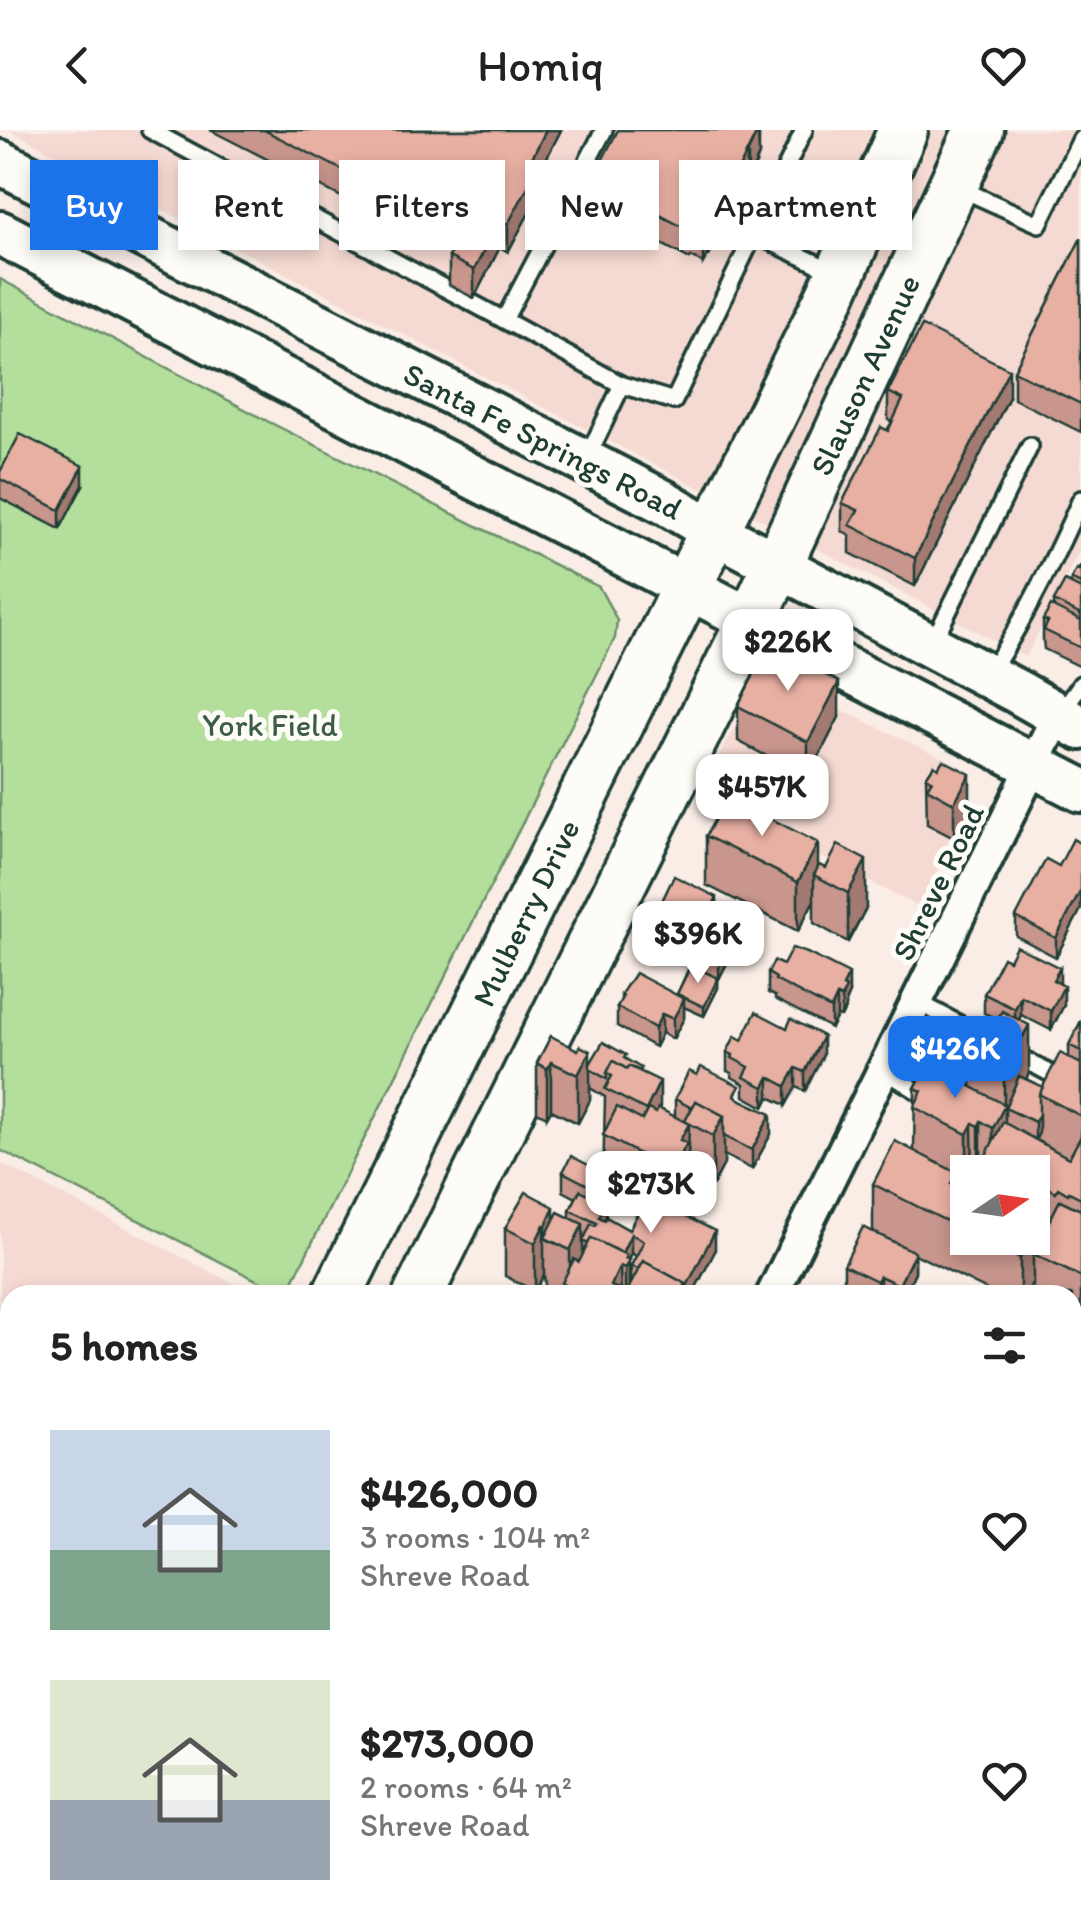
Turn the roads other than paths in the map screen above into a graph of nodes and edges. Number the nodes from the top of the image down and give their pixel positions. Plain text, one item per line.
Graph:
1 (150, 130) edge
2 (604, 130) edge
3 (804, 130) edge
4 (903, 130) edge
5 (979, 130) edge
6 (1081, 140) edge
7 (790, 160) edge
8 (0, 162) edge
9 (953, 186) junction
10 (0, 233) edge
11 (746, 250) edge
12 (788, 250) edge
13 (840, 274) junction
14 (504, 320) junction
15 (622, 385) junction
16 (1030, 446) dead end
17 (585, 462) junction
18 (1081, 500) edge
19 (715, 532) junction
20 (778, 565) junction
21 (687, 587) junction
22 (752, 620) junction
23 (932, 646) junction
24 (988, 676) junction
25 (1073, 709) edge
26 (1034, 766) junction
27 (1081, 790) edge
28 (918, 1002) junction
29 (884, 1070) junction
30 (1081, 1090) edge
31 (951, 1111) edge
32 (341, 1285) edge
33 (423, 1285) edge
34 (783, 1285) edge

1 - 14 lane
2 - 14 lane
3 - 7 lane
4 - 13 main road, Slauson Avenue
5 - 9 main road, Slauson Avenue
6 - 9 lane
8 - 17 main road, Santa Fe Springs Road
9 - 20 main road, Slauson Avenue
10 - 21 main road, Santa Fe Springs Road
11 - 15 lane
12 - 13 lane
13 - 19 main road, Slauson Avenue
14 - 15 lane
15 - 17 lane
16 - 23 lane
17 - 19 main road, Santa Fe Springs Road
18 - 24 lane
19 - 20 main road, Santa Fe Springs Road
19 - 21 main road, Mulberry Drive
20 - 22 main road, Slauson Avenue
20 - 23 main road, Santa Fe Springs Road
21 - 22 main road, Santa Fe Springs Road
21 - 32 main road, Mulberry Drive
22 - 26 main road, Santa Fe Springs Road
22 - 33 main road
23 - 24 main road, Santa Fe Springs Road
24 - 25 main road, Santa Fe Springs Road
25 - 26 street, Shreve Road
26 - 27 main road, Santa Fe Springs Road
26 - 28 street, Shreve Road
28 - 29 street, Shreve Road
28 - 30 lane
29 - 31 lane
29 - 34 street, Shreve Road

